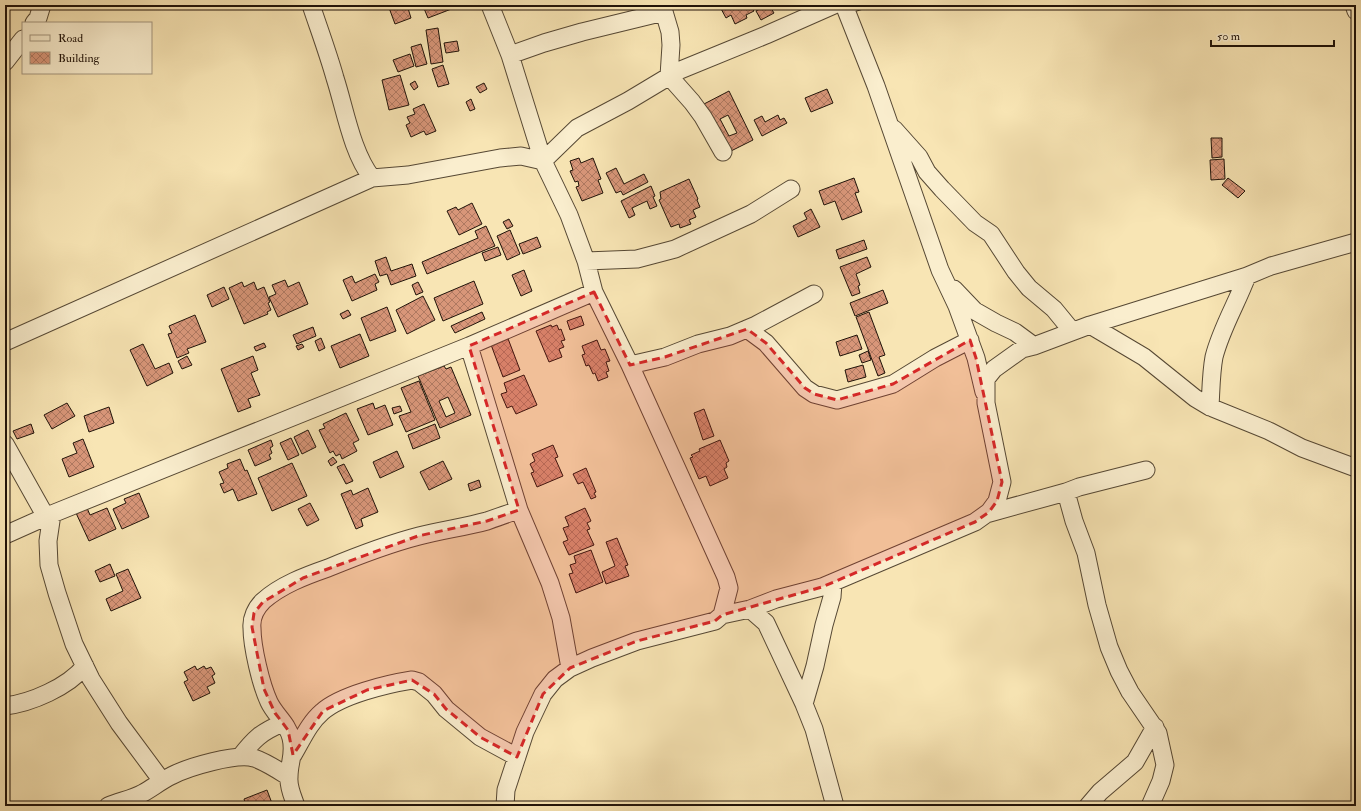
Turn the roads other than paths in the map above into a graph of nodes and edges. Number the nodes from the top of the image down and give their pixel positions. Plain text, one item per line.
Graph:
1 (42, 5) edge
2 (311, 5) edge
3 (490, 5) edge
4 (1354, 5) edge
5 (846, 6) edge
6 (663, 8) edge
7 (1356, 11) edge
8 (35, 22) edge
9 (22, 40) edge
10 (510, 55) junction
11 (5, 62) edge
12 (669, 76) junction
13 (888, 122) junction
14 (723, 152) dead end
15 (543, 160) junction
16 (372, 178) junction
17 (792, 189) dead end
18 (1356, 242) edge
19 (586, 261) junction
20 (942, 274) junction
21 (1247, 276) junction
22 (594, 292) junction
23 (814, 294) dead end
24 (1090, 325) junction
25 (747, 329) junction
26 (1072, 332) junction
27 (970, 340) junction
28 (5, 342) edge
29 (469, 346) junction
30 (1034, 346) junction
31 (630, 364) junction
32 (986, 403) junction
33 (1210, 407) junction
34 (5, 444) edge
35 (1356, 468) edge
36 (1146, 470) dead end
37 (1066, 492) junction
38 (519, 510) junction
39 (985, 514) junction
40 (49, 515) junction
41 (5, 535) edge
42 (833, 583) junction
43 (750, 609) junction
44 (722, 615) junction
45 (85, 666) junction
46 (570, 668) junction
47 (804, 704) junction
48 (5, 706) edge
49 (283, 723) junction
50 (1155, 728) junction
51 (293, 755) junction
52 (240, 757) junction
53 (517, 757) junction
54 (289, 777) junction
55 (162, 781) junction
56 (108, 806) edge
57 (296, 806) edge
58 (505, 806) edge
59 (835, 806) edge
60 (1088, 806) edge
61 (1150, 806) edge

1 - 8 street
2 - 16 street
3 - 10 street
4 - 7 street
5 - 12 street
5 - 13 street
6 - 10 street
6 - 12 street
9 - 11 street
10 - 15 street
12 - 14 street
12 - 15 street
13 - 20 street
13 - 26 street
15 - 16 street
15 - 19 street
16 - 28 street
17 - 19 street
18 - 21 street
19 - 22 street
20 - 27 street
20 - 30 street
21 - 24 street
21 - 33 street
22 - 29 street
22 - 31 street
23 - 25 street
24 - 26 street
24 - 33 street
25 - 27 street
25 - 31 street
26 - 30 street
27 - 32 street
29 - 38 street
29 - 40 street
30 - 32 street
31 - 44 street
32 - 39 street
33 - 35 street
34 - 40 street
36 - 37 street
37 - 39 street
37 - 50 street
38 - 46 street
38 - 49 street
39 - 42 street
40 - 41 street
40 - 45 street
42 - 43 street
42 - 47 street
43 - 44 street
43 - 47 street
44 - 46 street
45 - 48 street
45 - 55 street
46 - 53 street
47 - 59 street
49 - 51 street
49 - 52 street
50 - 60 street
50 - 61 street
51 - 53 street
51 - 54 street
52 - 54 street
52 - 55 street
53 - 58 street
54 - 57 street
55 - 56 street

